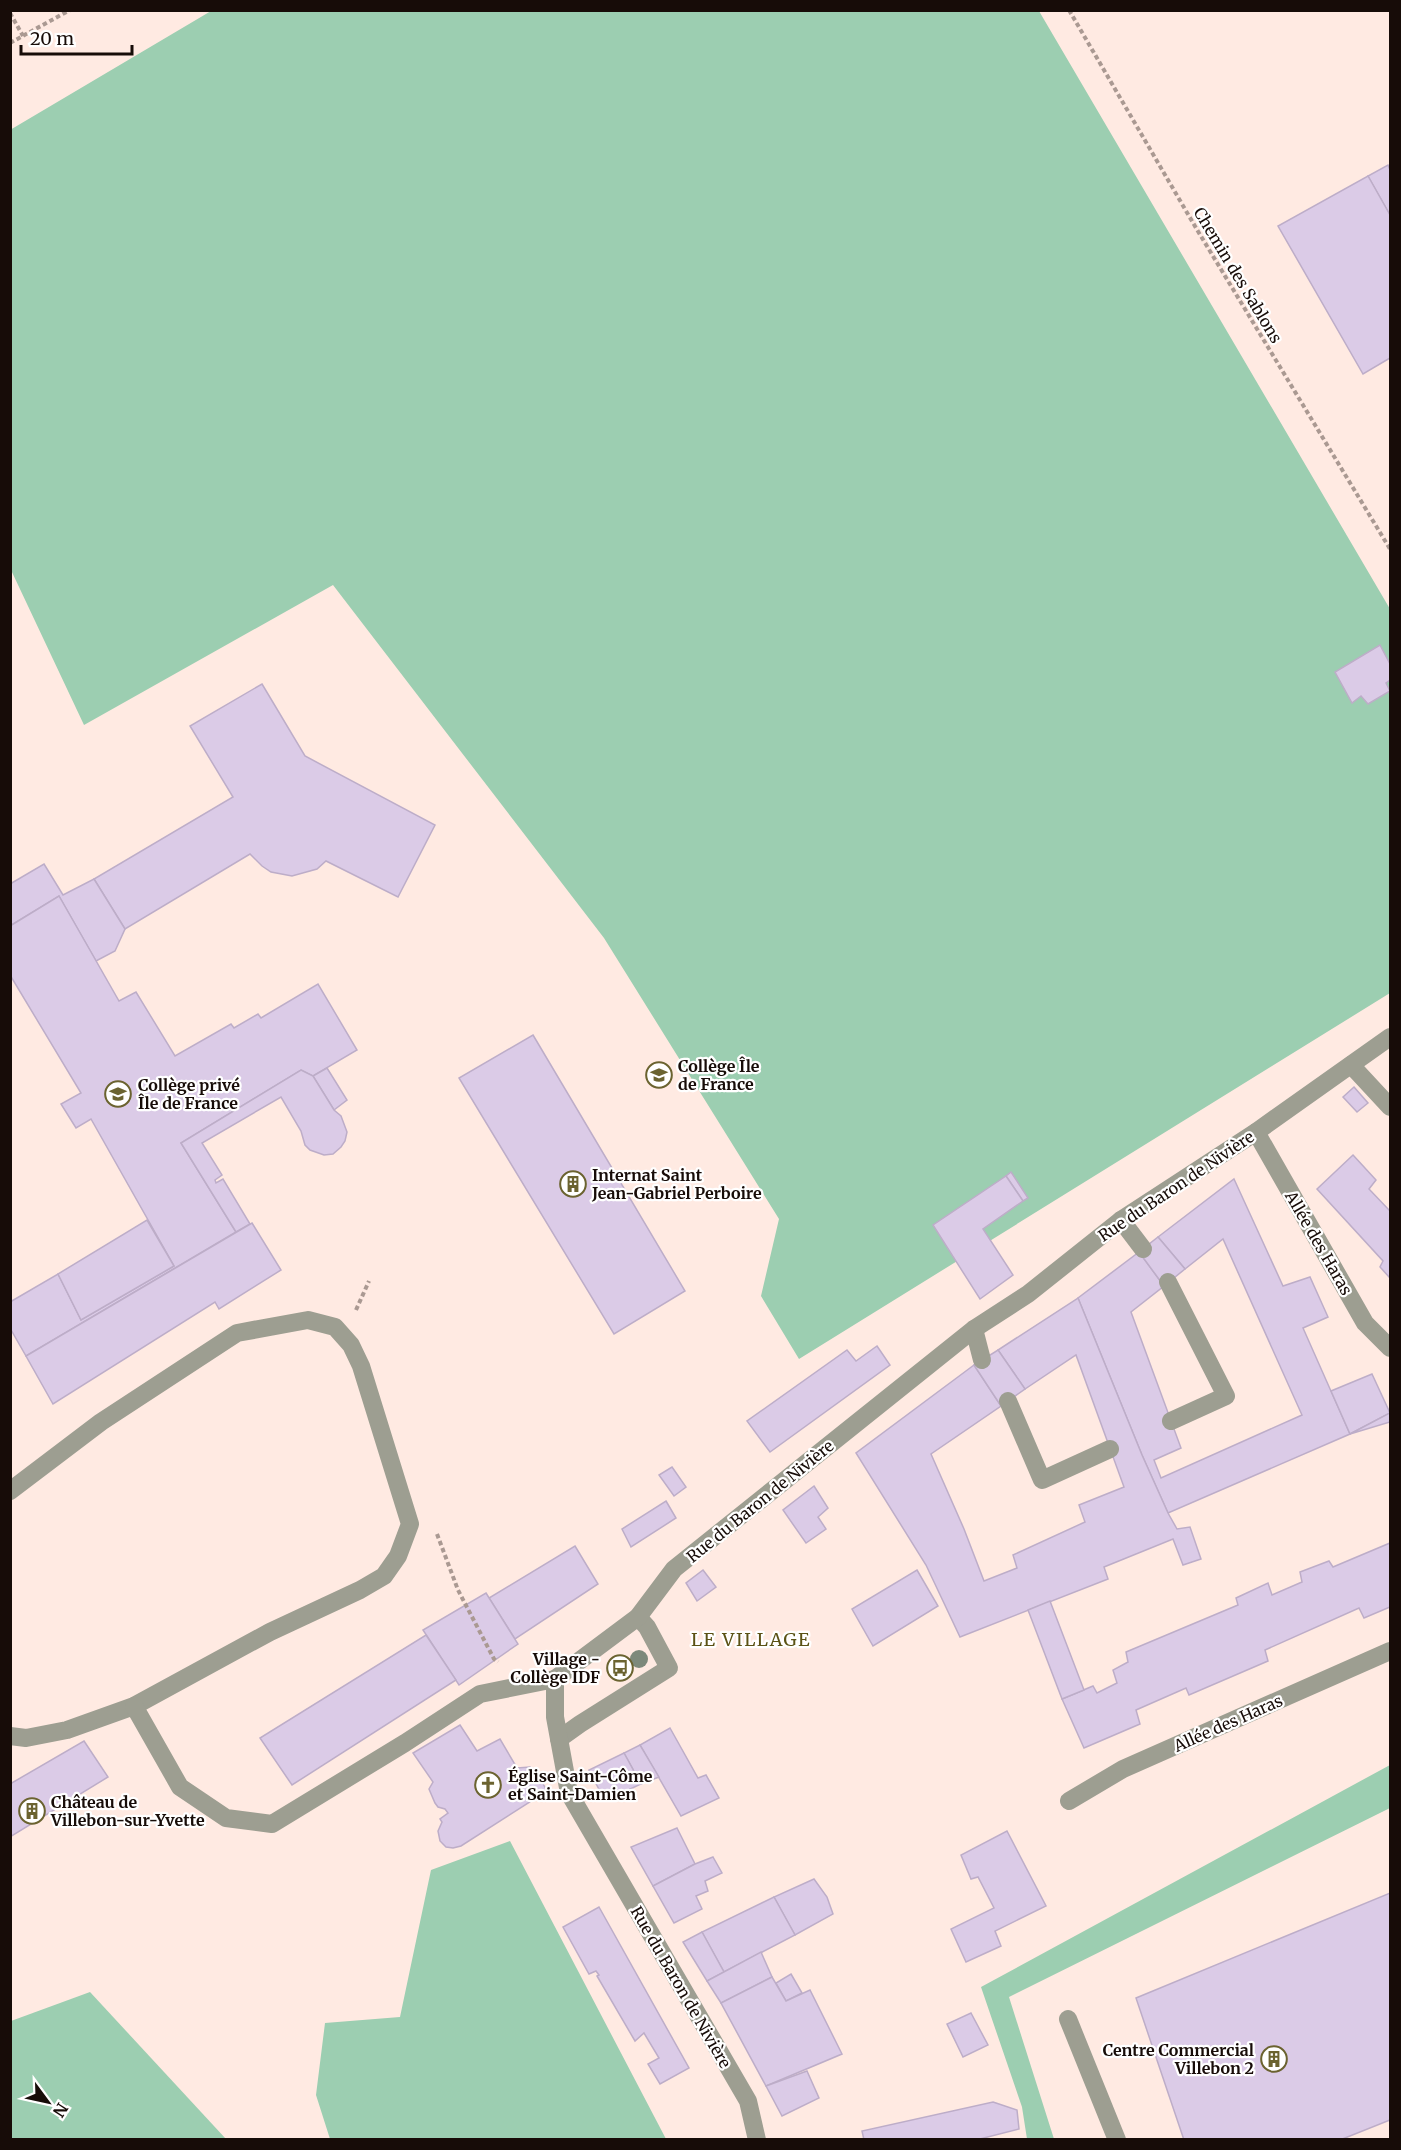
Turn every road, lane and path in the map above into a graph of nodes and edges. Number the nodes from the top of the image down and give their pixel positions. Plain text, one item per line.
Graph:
1 (70, 10) edge
2 (1069, 10) edge
3 (10, 13) edge
4 (22, 36) junction
5 (10, 44) edge
6 (1390, 549) edge
7 (1390, 1037) edge
8 (1351, 1065) junction
9 (1390, 1107) edge
10 (1256, 1132) junction
11 (1121, 1220) junction
12 (1143, 1249) dead end
13 (1168, 1282) dead end
14 (974, 1329) junction
15 (1390, 1348) edge
16 (982, 1360) dead end
17 (1008, 1401) dead end
18 (1171, 1421) dead end
19 (1110, 1449) dead end
20 (10, 1491) edge
21 (458, 1590) dead end
22 (638, 1617) junction
23 (1390, 1651) edge
24 (489, 1652) dead end
25 (555, 1680) junction
26 (134, 1706) junction
27 (10, 1736) edge
28 (559, 1739) junction
29 (1069, 1802) dead end
30 (1068, 2019) dead end
31 (757, 2139) edge
32 (1117, 2139) edge

1 - 4 path
2 - 6 path, Chemin des Sablons
3 - 4 path
4 - 5 path
7 - 8 street, Rue du Baron de Nivière
8 - 9 street
8 - 10 street, Rue du Baron de Nivière
10 - 11 street, Rue du Baron de Nivière
10 - 15 street, Allée des Haras
11 - 12 street
11 - 14 street, Rue du Baron de Nivière
13 - 18 street
14 - 16 street
14 - 22 street, Rue du Baron de Nivière
17 - 19 street
20 - 26 street
21 - 24 path
22 - 25 street, Rue du Baron de Nivière
22 - 28 street
23 - 29 street, Allée des Haras
25 - 26 street
25 - 28 street, Rue du Baron de Nivière
26 - 27 street
28 - 31 street, Rue du Baron de Nivière
30 - 32 street

